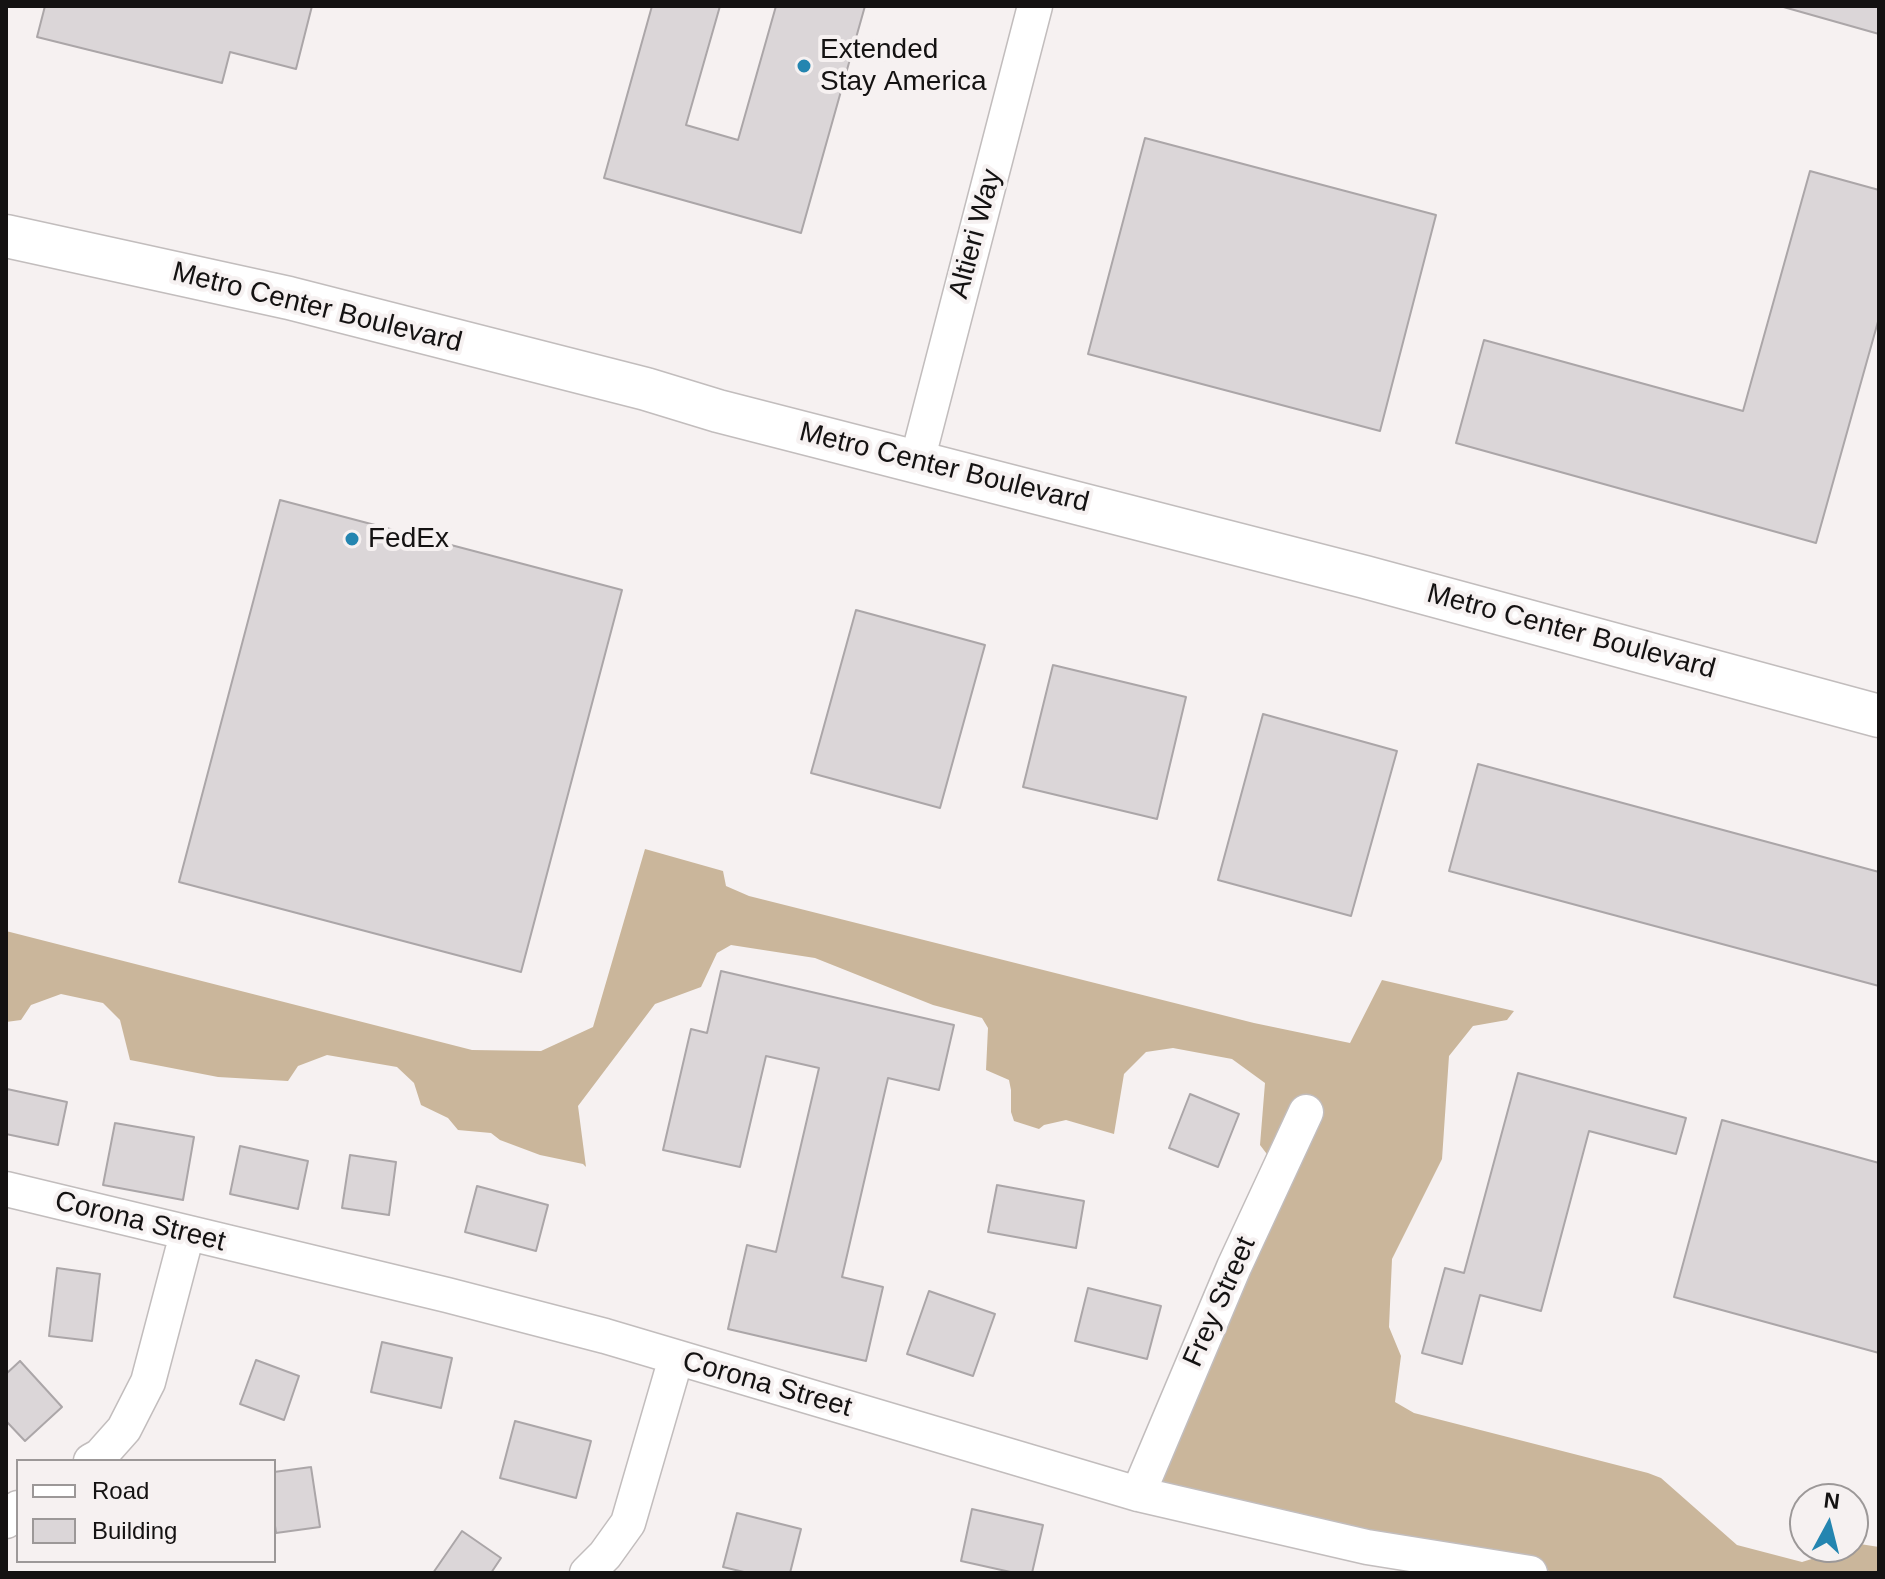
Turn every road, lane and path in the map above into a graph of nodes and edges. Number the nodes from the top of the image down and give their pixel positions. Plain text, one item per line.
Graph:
1 (1035, 6) edge
2 (6, 236) edge
3 (917, 461) junction
4 (1877, 708) edge
5 (1306, 1112) dead end
6 (6, 1189) edge
7 (187, 1234) junction
8 (676, 1358) junction
9 (98, 1459) edge
10 (1138, 1494) junction
11 (1362, 1560) edge
12 (587, 1573) edge
13 (1530, 1573) edge

1 - 3 street, Altieri Way
2 - 3 street, Metro Center Boulevard
3 - 4 street, Metro Center Boulevard
5 - 10 street, Frey Street
6 - 7 street, Corona Street
7 - 8 street, Corona Street
7 - 9 street
8 - 10 street, Corona Street
8 - 12 street
10 - 11 street, Corona Street
11 - 13 street, Corona Street

